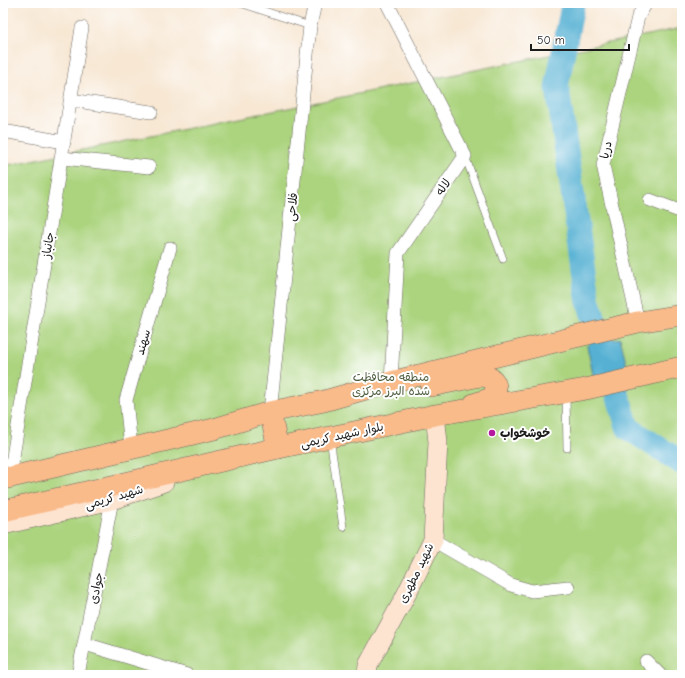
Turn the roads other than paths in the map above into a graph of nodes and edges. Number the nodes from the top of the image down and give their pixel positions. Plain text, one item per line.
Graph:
1 (240, 3) edge
2 (315, 3) edge
3 (387, 3) edge
4 (646, 3) edge
5 (310, 26) junction
6 (82, 28) dead end
7 (71, 100) junction
8 (151, 112) dead end
9 (3, 131) edge
10 (64, 142) junction
11 (465, 156) junction
12 (62, 158) junction
13 (150, 167) dead end
14 (650, 200) dead end
15 (682, 212) edge
16 (170, 248) dead end
17 (503, 259) dead end
18 (682, 315) edge
19 (638, 322) junction
20 (682, 367) edge
21 (391, 382) junction
22 (576, 391) junction
23 (346, 395) junction
24 (270, 412) junction
25 (435, 415) junction
26 (214, 429) junction
27 (130, 438) junction
28 (330, 438) junction
29 (278, 448) junction
30 (567, 448) dead end
31 (223, 461) junction
32 (6, 469) edge
33 (112, 500) junction
34 (3, 511) edge
35 (3, 525) edge
36 (343, 527) dead end
37 (433, 540) junction
38 (568, 587) dead end
39 (85, 644) junction
40 (646, 661) dead end
41 (78, 675) edge
42 (187, 675) edge
43 (367, 675) edge
44 (660, 675) edge

1 - 5 lane
2 - 5 street, فلاحی
3 - 11 street
4 - 19 street, دریا
5 - 24 street, فلاحی
6 - 7 street, جانباز
7 - 8 street
7 - 10 street, جانباز
9 - 10 street
10 - 12 street, جانباز
11 - 17 lane
11 - 21 street, لاله
12 - 13 street
12 - 32 street, جانباز
14 - 15 street
16 - 27 street, سهند
18 - 19 main road
19 - 21 main road
20 - 22 main road, بلوار شهید کریمی
21 - 23 main road
22 - 25 main road, بلوار شهید کریمی
22 - 30 lane
23 - 24 main road
23 - 25 main road
24 - 26 main road
24 - 29 main road
25 - 28 main road, بلوار شهید کریمی
25 - 37 street, شهید مطهری
26 - 27 main road
26 - 32 main road
27 - 32 main road
28 - 29 main road, بلوار شهید کریمی
28 - 36 lane
29 - 31 main road, بلوار شهید کریمی
31 - 33 street, شهید کریمی
31 - 34 main road, بلوار شهید کریمی
33 - 35 street, شهید کریمی
33 - 39 street, جوادی
37 - 38 street
37 - 43 street, شهید مطهری
39 - 41 street, جوادی
39 - 42 street
40 - 44 street

